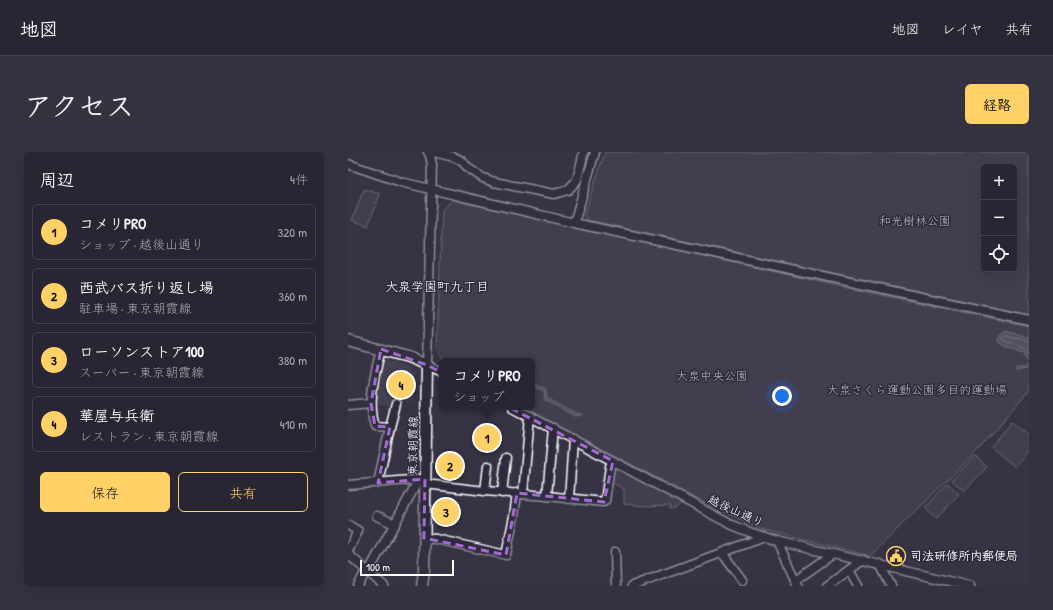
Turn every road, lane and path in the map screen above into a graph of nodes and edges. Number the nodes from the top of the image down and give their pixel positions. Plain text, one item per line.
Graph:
1 (428, 152) edge
2 (434, 152) edge
3 (584, 152) edge
4 (595, 152) edge
5 (348, 164) edge
6 (432, 190) junction
7 (574, 223) junction
8 (1029, 320) edge
9 (348, 341) edge
10 (381, 349) junction
11 (427, 365) junction
12 (439, 371) edge
13 (371, 403) junction
14 (396, 404) dead end
15 (348, 405) edge
16 (518, 410) edge
17 (530, 416) junction
18 (390, 427) junction
19 (553, 428) junction
20 (573, 439) junction
21 (506, 458) dead end
22 (613, 461) junction
23 (488, 466) dead end
24 (423, 481) junction
25 (378, 482) junction
26 (348, 485) edge
27 (485, 491) junction
28 (502, 493) junction
29 (520, 494) junction
30 (547, 496) junction
31 (569, 499) junction
32 (377, 516) dead end
33 (395, 524) junction
34 (348, 525) edge
35 (764, 537) junction
36 (424, 538) junction
37 (777, 541) junction
38 (348, 552) edge
39 (615, 552) dead end
40 (723, 554) junction
41 (833, 554) junction
42 (863, 560) junction
43 (880, 564) junction
44 (849, 570) junction
45 (367, 571) junction
46 (652, 579) junction
47 (742, 580) dead end
48 (797, 583) edge
49 (358, 586) edge
50 (384, 586) edge
51 (422, 586) edge
52 (616, 586) edge
53 (632, 586) edge
54 (658, 586) edge
55 (827, 586) edge
56 (858, 586) edge
57 (891, 586) edge
58 (970, 586) edge

1 - 6 street
2 - 3 street
4 - 7 street
5 - 6 street
6 - 7 street
6 - 11 street
7 - 8 street
9 - 10 main road
10 - 11 main road
10 - 13 street
11 - 12 street
11 - 24 main road, 東京朝霞線
13 - 15 street
13 - 18 street
14 - 18 street
16 - 17 street, 越後山通り
17 - 19 street, 越後山通り
17 - 29 street
18 - 25 street
19 - 20 street, 越後山通り
19 - 30 street
20 - 22 street, 越後山通り
20 - 31 street
21 - 28 street
22 - 31 street
22 - 35 street, 越後山通り
23 - 27 street
24 - 25 street
24 - 27 street
24 - 33 street
24 - 36 main road, 東京朝霞線
25 - 26 street
27 - 28 street
28 - 29 street
29 - 30 street
29 - 36 street
30 - 31 street
32 - 33 street
33 - 45 street
34 - 38 street
35 - 37 street, 越後山通り
35 - 40 street
36 - 51 main road, 東京朝霞線
37 - 41 street, 越後山通り
37 - 48 street
38 - 45 street
39 - 52 street
40 - 46 street
40 - 47 street
41 - 42 street, 越後山通り
41 - 48 street
42 - 43 street, 越後山通り
42 - 44 street
43 - 57 street
43 - 58 street, 越後山通り
44 - 55 street
44 - 56 street
45 - 49 street
45 - 50 street
46 - 53 street
46 - 54 street

